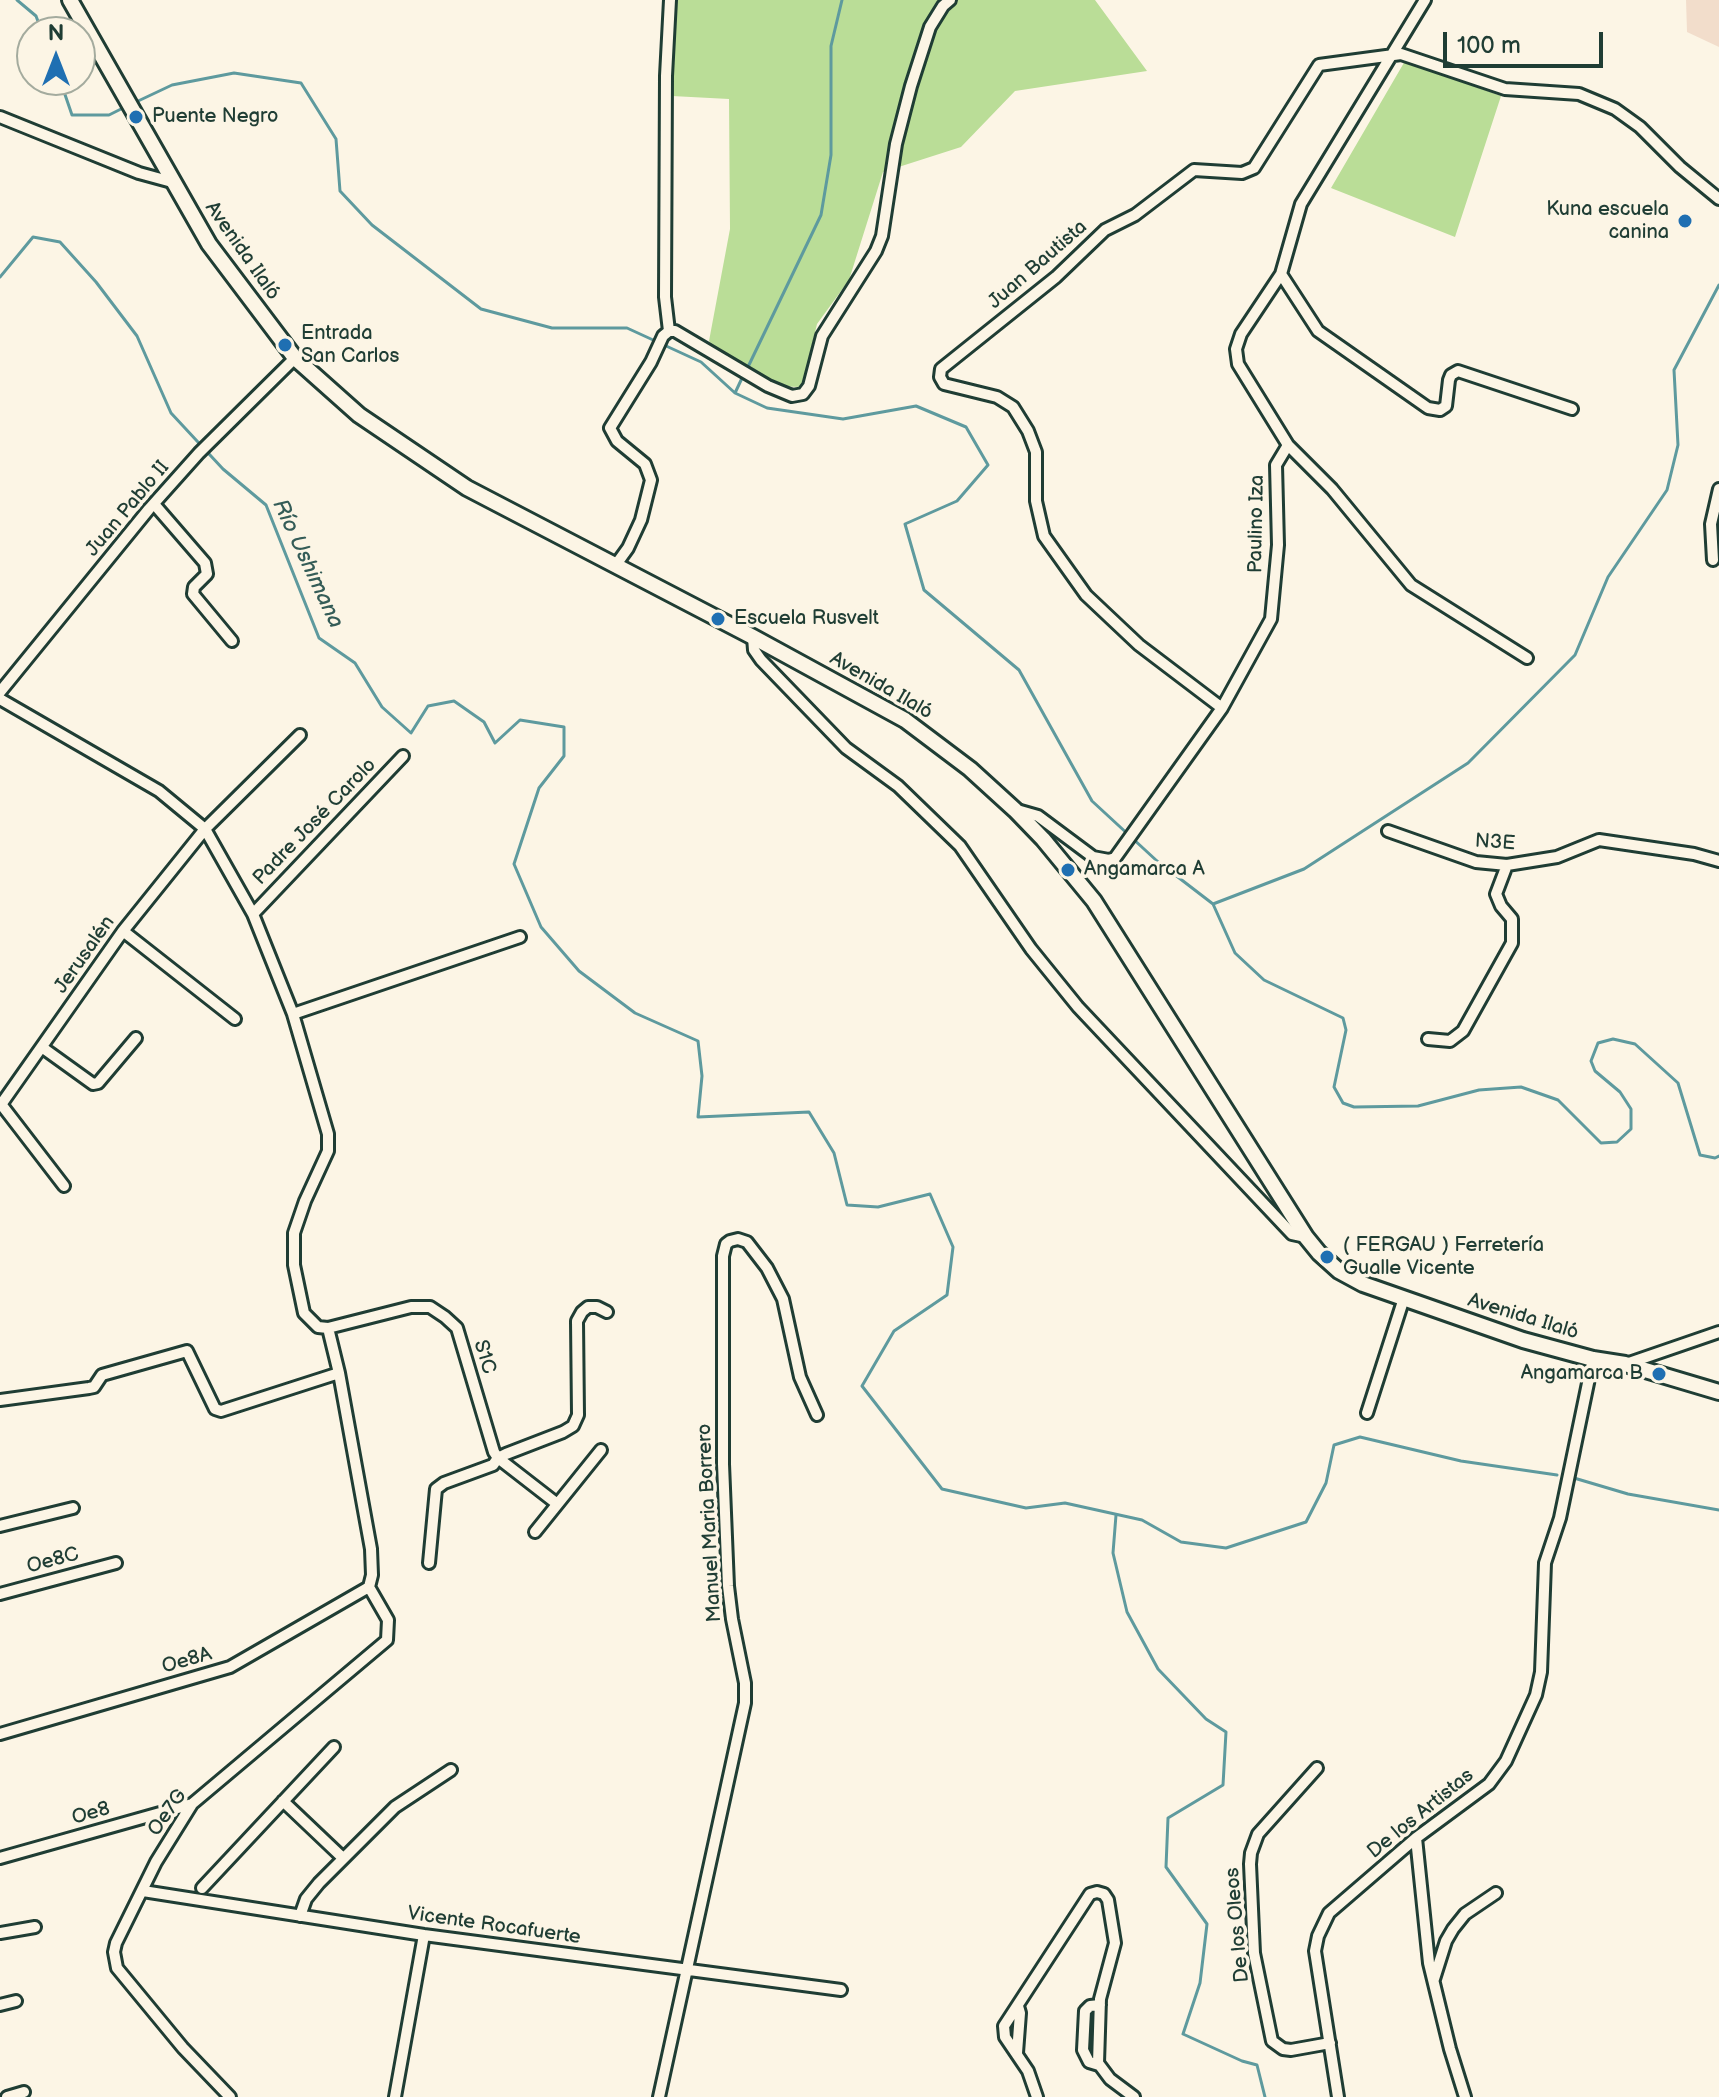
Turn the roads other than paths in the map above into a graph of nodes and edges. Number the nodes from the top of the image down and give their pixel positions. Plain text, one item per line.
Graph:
1 (70, 0) edge
2 (670, 0) edge
3 (950, 0) edge
4 (1425, 0) edge
5 (1393, 54) junction
6 (0, 117) edge
7 (172, 182) junction
8 (1719, 199) edge
9 (1281, 274) junction
10 (666, 334) junction
11 (295, 358) junction
12 (1572, 409) dead end
13 (1288, 445) junction
14 (1719, 489) edge
15 (154, 504) junction
16 (1713, 560) dead end
17 (615, 566) junction
18 (753, 637) junction
19 (232, 641) dead end
20 (1527, 658) dead end
21 (0, 692) edge
22 (0, 699) edge
23 (1222, 708) junction
24 (300, 735) dead end
25 (403, 756) dead end
26 (1015, 810) junction
27 (205, 829) junction
28 (1388, 831) dead end
29 (1719, 861) edge
30 (1507, 865) junction
31 (253, 914) junction
32 (123, 931) junction
33 (520, 937) dead end
34 (293, 1014) junction
35 (235, 1019) dead end
36 (136, 1038) dead end
37 (1428, 1039) dead end
38 (43, 1048) junction
39 (1, 1105) edge
40 (64, 1186) dead end
41 (1306, 1237) junction
42 (1404, 1298) junction
43 (607, 1312) dead end
44 (328, 1328) junction
45 (1719, 1332) edge
46 (1593, 1359) junction
47 (1625, 1364) junction
48 (339, 1373) junction
49 (1719, 1392) edge
50 (0, 1400) edge
51 (1367, 1413) dead end
52 (817, 1415) dead end
53 (601, 1450) dead end
54 (498, 1458) junction
55 (556, 1503) junction
56 (73, 1508) dead end
57 (0, 1526) edge
58 (535, 1532) dead end
59 (116, 1563) dead end
60 (429, 1563) dead end
61 (369, 1587) junction
62 (0, 1594) edge
63 (0, 1734) edge
64 (334, 1747) dead end
65 (1317, 1768) dead end
66 (451, 1770) dead end
67 (283, 1801) junction
68 (192, 1804) junction
69 (1416, 1838) junction
70 (0, 1858) edge
71 (343, 1858) junction
72 (202, 1888) dead end
73 (143, 1891) junction
74 (1496, 1893) dead end
75 (300, 1916) junction
76 (35, 1927) dead end
77 (0, 1933) edge
78 (424, 1935) junction
79 (686, 1971) junction
80 (1433, 1981) junction
81 (841, 1990) dead end
82 (16, 2001) dead end
83 (0, 2005) edge
84 (1018, 2006) junction
85 (1330, 2043) junction
86 (1017, 2053) junction
87 (24, 2092) dead end
88 (7, 2097) edge
89 (230, 2097) edge
90 (395, 2097) edge
91 (659, 2097) edge
92 (1037, 2097) edge
93 (1134, 2097) edge
94 (1338, 2097) edge
95 (1465, 2097) edge

1 - 7 main road, Avenida Ilaló
2 - 10 street
3 - 10 street
4 - 5 street
5 - 8 street, Juan Bautista
5 - 9 street
5 - 23 street, Juan Bautista
6 - 7 street
7 - 11 main road, Avenida Ilaló
9 - 12 street
9 - 13 street
10 - 17 street
11 - 15 street, Juan Pablo II
11 - 17 main road, Avenida Ilaló
13 - 20 street
13 - 23 street, Paulino Iza
14 - 16 street
15 - 19 street
15 - 21 street, Juan Pablo II
17 - 18 main road, Avenida Ilaló
18 - 26 main road, Avenida Ilaló
18 - 41 street
22 - 27 street
23 - 26 street, Paulino Iza
24 - 27 street, Jerusalén
25 - 31 street, Padre José Carolo
26 - 41 main road, Avenida Ilaló
27 - 31 street
27 - 32 street, Jerusalén
28 - 30 street, N3E
29 - 30 street, N3E
30 - 37 street
31 - 34 street
32 - 35 street
32 - 38 street, Jerusalén
33 - 34 street
34 - 44 street
36 - 38 street
38 - 39 street, Jerusalén
39 - 40 street
41 - 42 main road, Avenida Ilaló
42 - 46 main road, Avenida Ilaló
42 - 51 street
43 - 54 street
44 - 48 street
44 - 54 street, S1C
45 - 47 street
46 - 47 main road, Avenida Ilaló
46 - 69 street, De los Artistas
47 - 49 main road, Avenida Ilaló
48 - 50 street
48 - 61 street
52 - 79 street, Manuel Maria Borrero
53 - 55 street
54 - 55 street
54 - 60 street
55 - 58 street
56 - 57 street
59 - 62 street, Oe8C
61 - 63 street, Oe8A
61 - 68 street, Oe7G
64 - 67 street
65 - 85 street, De los Oleos
66 - 71 street
67 - 71 street
67 - 72 street
68 - 70 street, Oe8
68 - 73 street, Oe7G
69 - 80 street
69 - 85 street, De los Artistas
71 - 75 street
73 - 75 street, Vicente Rocafuerte
73 - 89 street, Oe7G
74 - 80 street
75 - 78 street, Vicente Rocafuerte
76 - 77 street
78 - 79 street, Vicente Rocafuerte
78 - 90 street
79 - 81 street, Vicente Rocafuerte
79 - 91 street, Manuel Maria Borrero
80 - 95 street
82 - 83 street
84 - 86 street
84 - 86 street
84 - 93 street
85 - 94 street, De los Artistas
86 - 92 street
87 - 88 street

